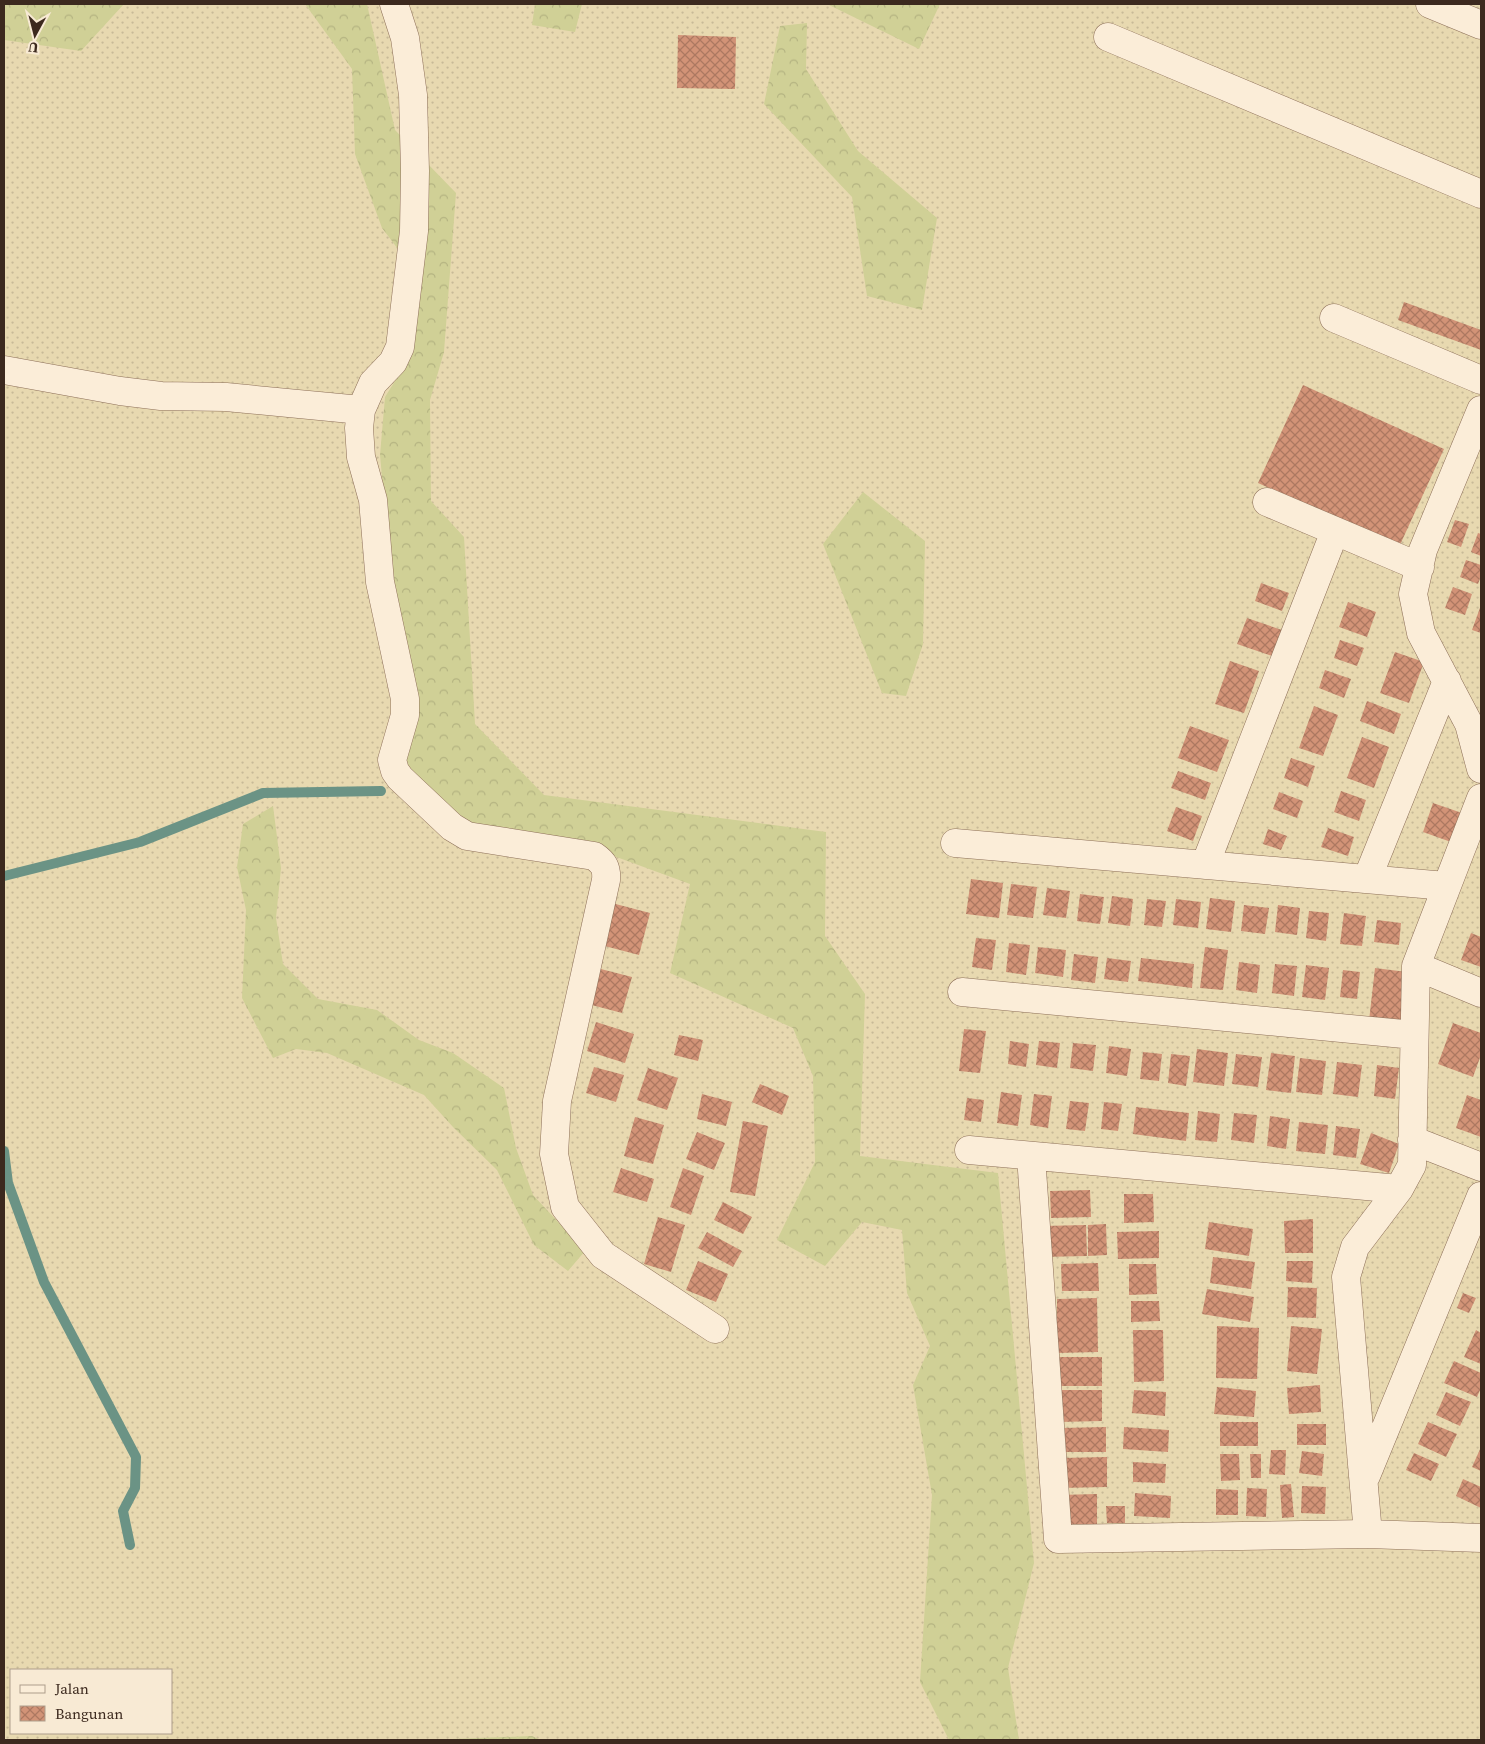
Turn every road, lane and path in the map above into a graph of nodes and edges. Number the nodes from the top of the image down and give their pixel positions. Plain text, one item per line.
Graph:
1 (394, 4) edge
2 (1430, 4) edge
3 (1481, 25) edge
4 (1108, 37) dead end
5 (1481, 194) edge
6 (1334, 318) dead end
7 (4, 370) edge
8 (1481, 380) edge
9 (361, 410) junction
10 (1481, 410) edge
11 (1267, 502) dead end
12 (1335, 531) junction
13 (1420, 567) junction
14 (1447, 681) junction
15 (1481, 769) edge
16 (1481, 798) edge
17 (955, 844) dead end
18 (1205, 865) junction
19 (1367, 879) junction
20 (1446, 886) junction
21 (1416, 966) junction
22 (962, 992) dead end
23 (1481, 994) edge
24 (1414, 1035) junction
25 (1412, 1140) junction
26 (969, 1150) dead end
27 (1031, 1156) junction
28 (1481, 1168) edge
29 (1399, 1189) junction
30 (1481, 1196) edge
31 (715, 1329) dead end
32 (1364, 1480) junction
33 (1368, 1534) junction
34 (1481, 1538) edge

1 - 9 street
2 - 3 street
4 - 5 street
6 - 8 street
7 - 9 street
9 - 31 street
10 - 13 street
11 - 12 street
12 - 13 street
12 - 18 street
13 - 14 street
14 - 15 street
14 - 19 street
16 - 20 street
17 - 18 street
18 - 19 street
19 - 20 street
20 - 21 street
21 - 23 street
21 - 24 street
22 - 24 street
24 - 25 street
25 - 28 street
25 - 29 street
26 - 27 street
27 - 29 street
27 - 33 street
29 - 32 street
30 - 32 street
32 - 33 street
33 - 34 street

